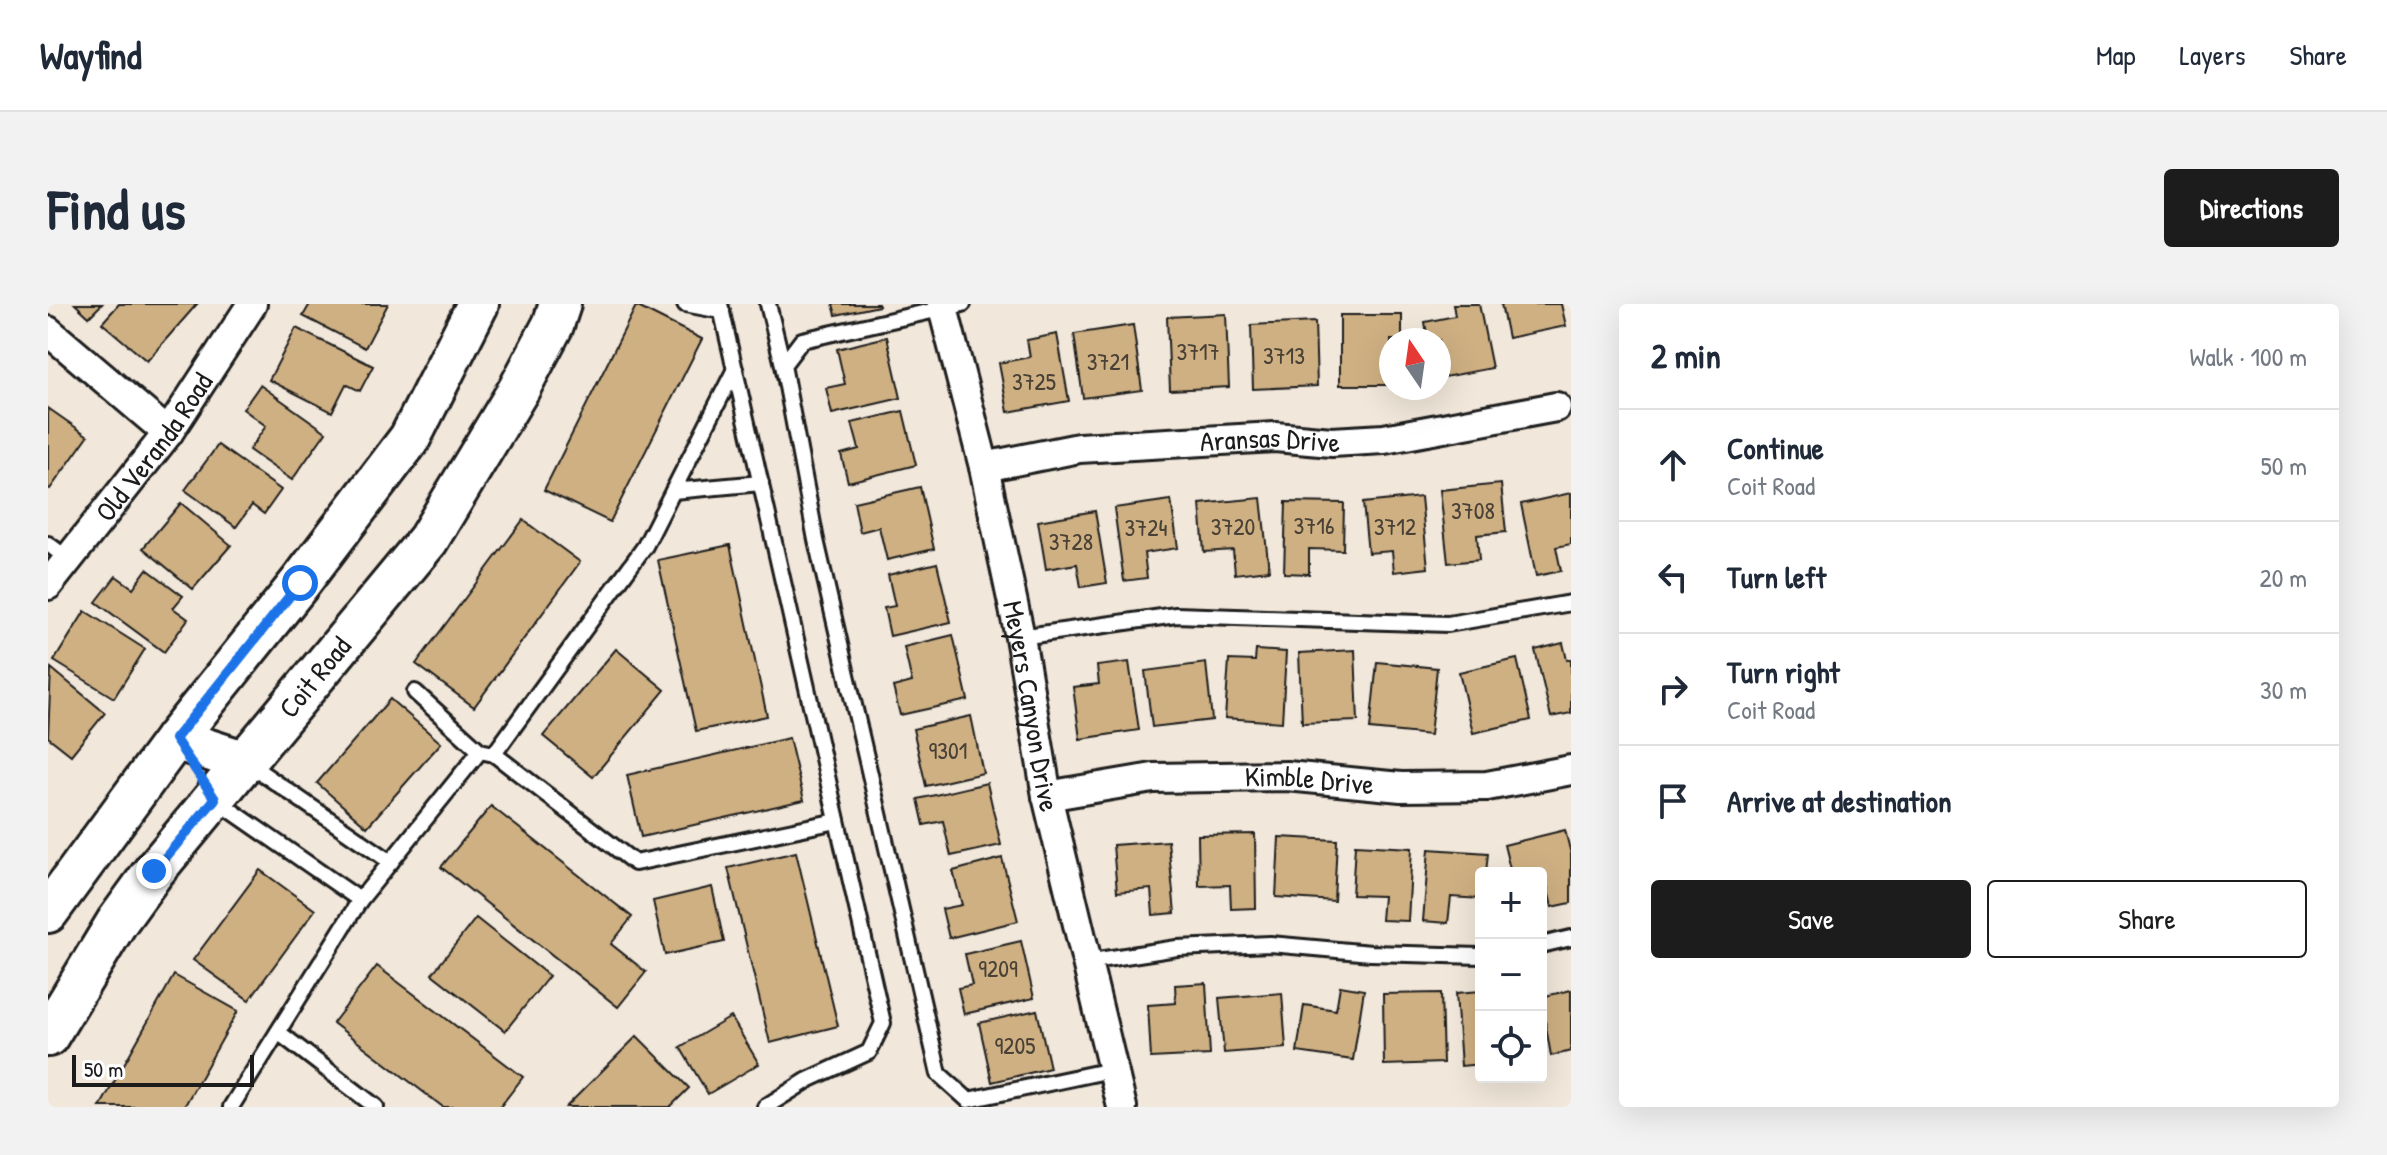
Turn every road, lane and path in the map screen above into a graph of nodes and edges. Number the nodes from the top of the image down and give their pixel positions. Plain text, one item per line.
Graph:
1 (252, 304) edge
2 (478, 304) edge
3 (560, 304) edge
4 (685, 304) edge
5 (768, 304) edge
6 (949, 305) edge
7 (721, 308) edge
8 (48, 331) edge
9 (783, 365) junction
10 (735, 369) junction
11 (1556, 407) dead end
12 (168, 433) junction
13 (984, 467) junction
14 (761, 483) junction
15 (673, 491) junction
16 (58, 552) edge
17 (48, 585) edge
18 (1571, 603) edge
19 (1020, 637) junction
20 (415, 692) dead end
21 (175, 739) junction
22 (487, 753) junction
23 (246, 762) junction
24 (1571, 770) edge
25 (1047, 796) junction
26 (215, 799) junction
27 (837, 821) junction
28 (391, 862) junction
29 (360, 900) junction
30 (48, 912) edge
31 (1571, 938) edge
32 (1547, 944) edge
33 (1475, 956) edge
34 (1086, 962) junction
35 (278, 1032) junction
36 (48, 1036) edge
37 (1111, 1070) junction
38 (231, 1107) edge
39 (376, 1107) edge
40 (765, 1107) edge
41 (1122, 1107) edge

1 - 12 street, Old Veranda Road
2 - 21 main road
3 - 23 main road, Coit Road
4 - 7 lane
5 - 9 lane
6 - 9 lane
6 - 13 street, Meyers Canyon Drive
7 - 10 lane
8 - 12 street
9 - 37 lane
10 - 14 lane
10 - 15 lane
11 - 13 street, Aransas Drive
12 - 16 street, Old Veranda Road
13 - 19 street, Meyers Canyon Drive
14 - 15 lane
14 - 27 lane
15 - 22 lane
16 - 17 street, Old Veranda Road
18 - 19 lane
19 - 25 street, Meyers Canyon Drive
20 - 22 lane
21 - 23 main road
21 - 26 main road
21 - 30 main road
22 - 27 lane
22 - 28 lane
23 - 26 main road, Coit Road
23 - 28 lane
24 - 25 street, Kimble Drive
25 - 34 street, Meyers Canyon Drive
26 - 29 lane
26 - 36 main road, Coit Road
27 - 40 lane
28 - 29 lane
29 - 35 lane
31 - 32 lane
33 - 34 lane
34 - 37 street, Meyers Canyon Drive
35 - 38 lane
35 - 39 lane
37 - 41 street, Meyers Canyon Drive

